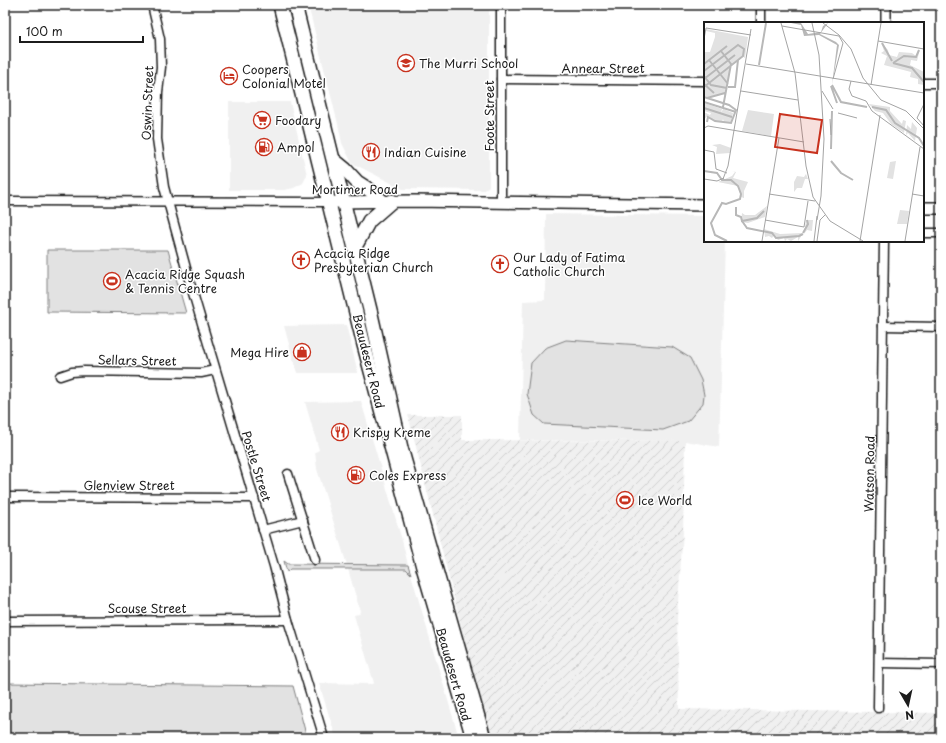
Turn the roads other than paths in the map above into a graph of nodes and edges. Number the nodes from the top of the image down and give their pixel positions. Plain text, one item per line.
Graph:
1 (152, 5) edge
2 (280, 5) edge
3 (295, 5) edge
4 (501, 5) edge
5 (761, 5) edge
6 (886, 5) edge
7 (761, 22) edge
8 (886, 22) edge
9 (501, 79) junction
10 (704, 80) edge
11 (924, 83) edge
12 (941, 83) edge
13 (334, 160) junction
14 (5, 201) edge
15 (387, 201) junction
16 (168, 202) junction
17 (329, 202) junction
18 (344, 202) junction
19 (501, 203) junction
20 (704, 205) edge
21 (924, 208) edge
22 (941, 208) edge
23 (941, 233) edge
24 (924, 234) edge
25 (884, 242) edge
26 (355, 247) junction
27 (883, 326) junction
28 (941, 327) edge
29 (215, 370) junction
30 (60, 376) dead end
31 (288, 474) dead end
32 (5, 497) edge
33 (254, 498) junction
34 (302, 520) junction
35 (264, 530) junction
36 (315, 560) dead end
37 (288, 620) junction
38 (5, 621) edge
39 (878, 663) junction
40 (941, 664) edge
41 (878, 708) dead end
42 (324, 738) edge
43 (473, 738) edge
44 (484, 738) edge

1 - 16 street, Oswin Street
2 - 17 highway, Beaudesert Road
3 - 13 highway, Beaudesert Road
4 - 9 street, Foote Street
5 - 7 street
6 - 8 street
9 - 10 street, Annear Street
9 - 19 street, Foote Street
11 - 12 street
13 - 15 highway
13 - 18 highway, Beaudesert Road
14 - 16 street, Mortimer Road
15 - 18 main road, Mortimer Road
15 - 19 main road, Mortimer Road
15 - 26 highway
16 - 17 street, Mortimer Road
16 - 29 street, Postle Street
17 - 18 main road, Mortimer Road
17 - 43 highway, Beaudesert Road
18 - 26 highway, Beaudesert Road
19 - 20 main road, Mortimer Road
21 - 22 main road
23 - 24 street
25 - 27 street, Watson Road
26 - 44 highway, Beaudesert Road
27 - 28 street
27 - 39 street, Watson Road
29 - 30 street, Sellars Street
29 - 33 street, Postle Street
31 - 34 street
32 - 33 street, Glenview Street
33 - 35 street, Postle Street
34 - 35 street
34 - 36 street
35 - 37 street, Postle Street
37 - 38 street, Scouse Street
37 - 42 street, Postle Street
39 - 40 street
39 - 41 street, Watson Road

